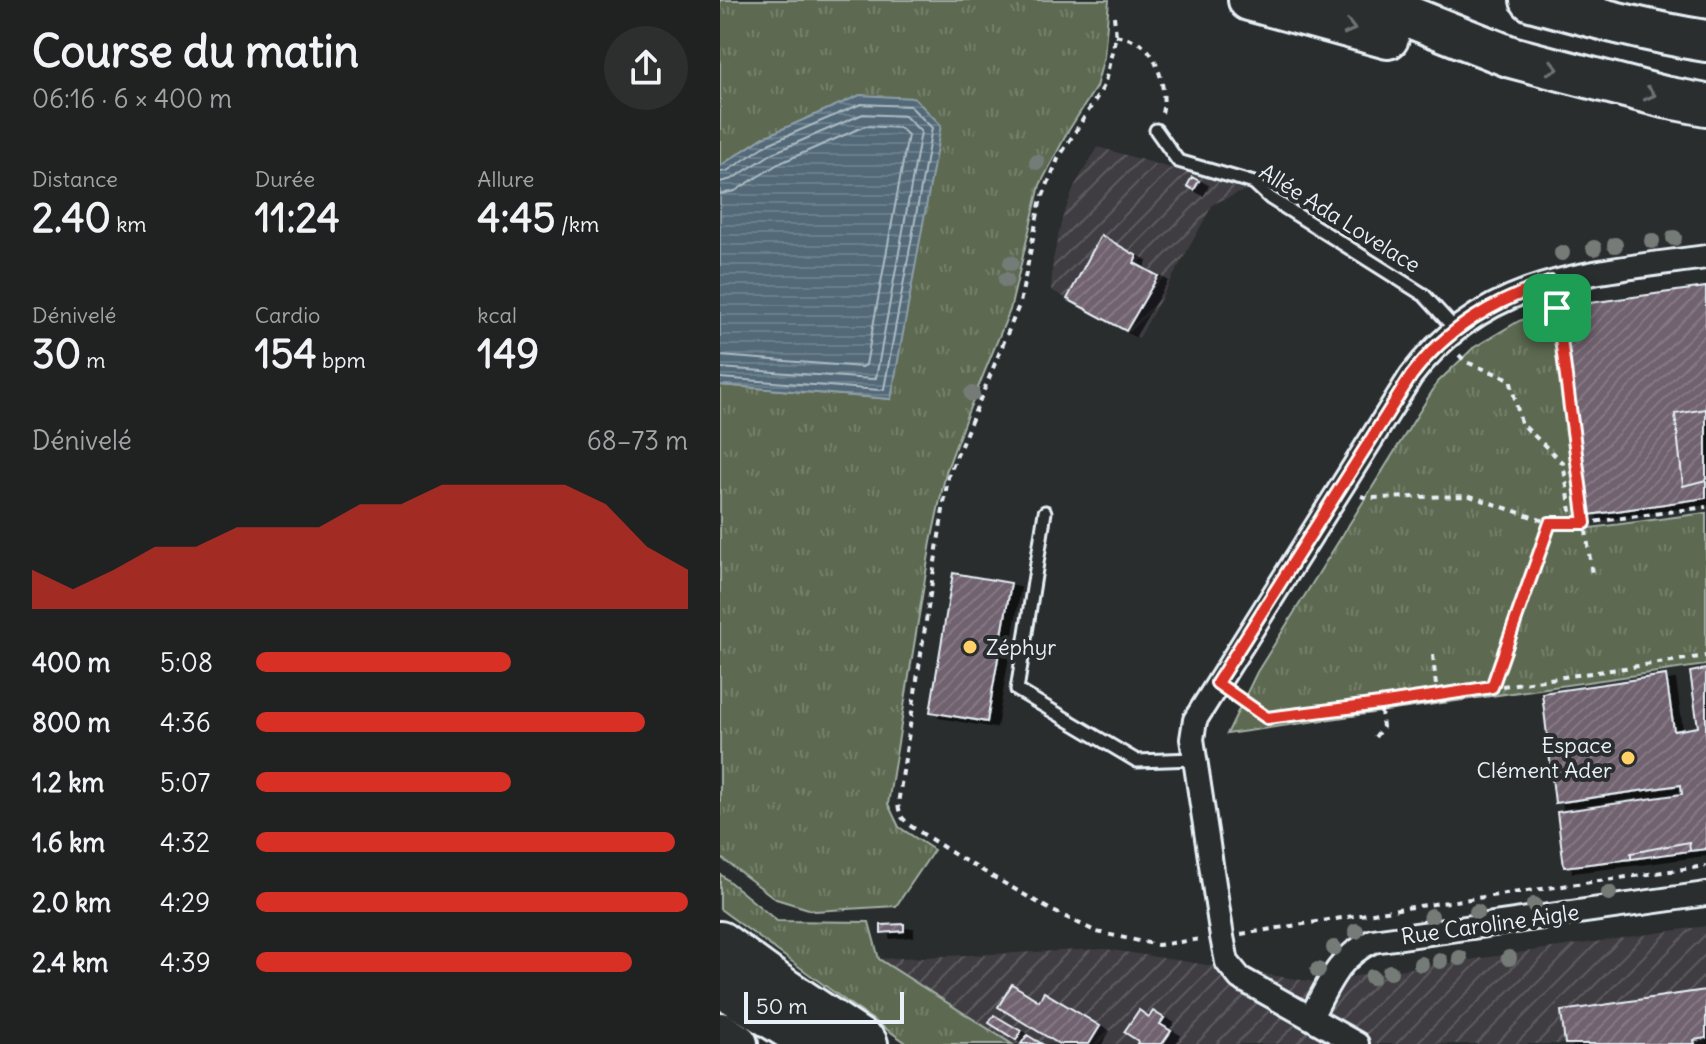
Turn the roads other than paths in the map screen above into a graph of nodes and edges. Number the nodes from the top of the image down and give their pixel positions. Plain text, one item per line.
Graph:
1 (1249, 0) edge
2 (1351, 0) edge
3 (1531, 0) edge
4 (1706, 41) edge
5 (1511, 57) junction
6 (1706, 105) edge
7 (1156, 130) road end
8 (1706, 257) edge
9 (1449, 335) junction
10 (1045, 512) dead end
11 (1195, 759) junction
12 (1706, 894) edge
13 (724, 955) edge
14 (1311, 1017) junction
15 (720, 1033) edge
16 (737, 1044) edge
17 (814, 1044) edge
18 (867, 1044) edge
19 (1357, 1044) edge

1 -> 5 highway
2 - 5 highway
3 - 4 highway
5 -> 6 highway
7 - 9 lane, Allée Ada Lovelace
8 - 9 street
9 - 11 street
10 - 11 lane
11 - 14 street
12 - 14 street, Rue Caroline Aigle
13 - 17 highway
13 - 18 highway
14 - 19 street
15 - 16 highway

